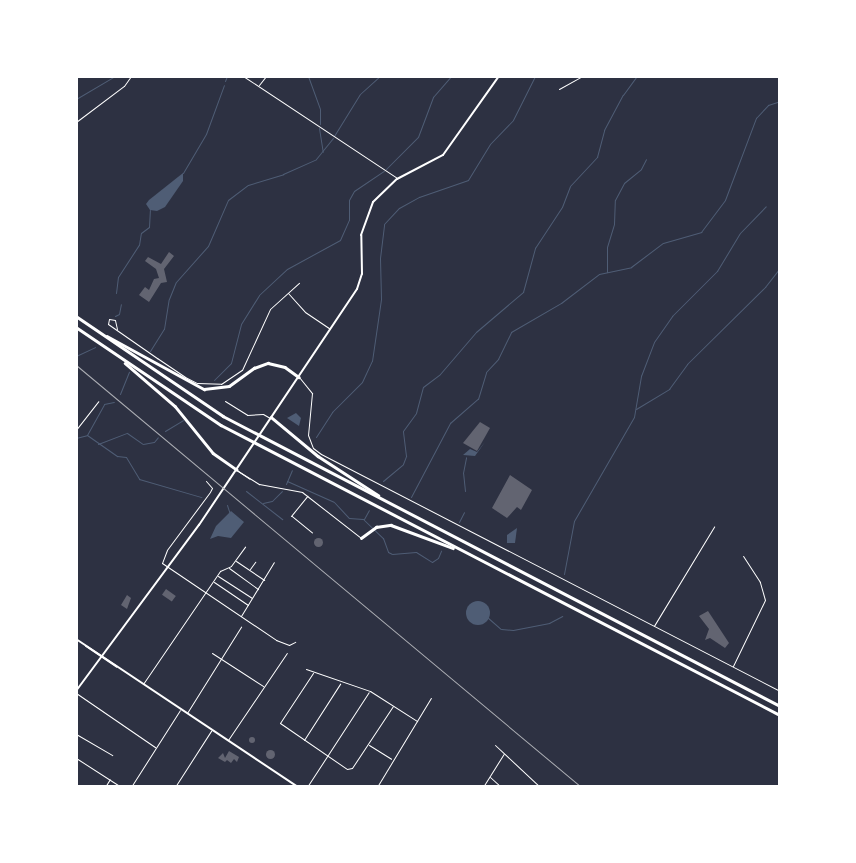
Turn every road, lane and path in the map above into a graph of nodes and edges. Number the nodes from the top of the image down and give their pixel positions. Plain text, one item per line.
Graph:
1 (131, 76) edge
2 (243, 76) edge
3 (266, 76) edge
4 (499, 76) edge
5 (582, 76) edge
6 (259, 86) junction
7 (559, 89) dead end
8 (76, 122) edge
9 (397, 179) junction
10 (299, 283) dead end
11 (288, 293) junction
12 (76, 316) edge
13 (84, 322) junction
14 (76, 327) edge
15 (116, 329) junction
16 (330, 329) junction
17 (107, 348) junction
18 (299, 377) junction
19 (225, 401) dead end
20 (98, 402) dead end
21 (271, 418) junction
22 (76, 430) edge
23 (237, 470) junction
24 (206, 481) dead end
25 (308, 496) junction
26 (390, 503) junction
27 (714, 527) dead end
28 (312, 532) dead end
29 (361, 538) joint
30 (245, 546) dead end
31 (465, 553) junction
32 (742, 556) dead end
33 (236, 561) junction
34 (255, 562) dead end
35 (274, 562) dead end
36 (228, 567) junction
37 (167, 568) junction
38 (249, 570) junction
39 (217, 575) junction
40 (265, 580) junction
41 (213, 582) junction
42 (259, 590) junction
43 (205, 594) junction
44 (253, 599) junction
45 (249, 605) junction
46 (241, 617) junction
47 (241, 626) dead end
48 (654, 626) junction
49 (76, 639) edge
50 (295, 642) dead end
51 (212, 653) dead end
52 (287, 653) dead end
53 (102, 657) junction
54 (222, 659) junction
55 (733, 666) junction
56 (306, 669) dead end
57 (313, 673) junction
58 (340, 683) junction
59 (76, 684) edge
60 (143, 684) junction
61 (79, 686) junction
62 (264, 686) junction
63 (370, 691) junction
64 (780, 691) edge
65 (76, 692) edge
66 (431, 698) dead end
67 (393, 706) junction
68 (780, 706) edge
69 (180, 710) junction
70 (186, 714) junction
71 (780, 715) edge
72 (417, 721) junction
73 (212, 730) junction
74 (76, 734) edge
75 (304, 740) junction
76 (228, 741) junction
77 (368, 745) junction
78 (494, 745) dead end
79 (155, 747) junction
80 (505, 754) junction
81 (112, 755) dead end
82 (327, 756) junction
83 (76, 758) edge
84 (391, 760) junction
85 (489, 777) junction
86 (110, 779) junction
87 (105, 787) edge
88 (122, 787) edge
89 (131, 787) edge
90 (175, 787) edge
91 (298, 787) edge
92 (308, 787) edge
93 (377, 787) edge
94 (483, 787) edge
95 (501, 787) edge
96 (540, 787) edge

1 - 8 street
2 - 6 street
3 - 6 street
4 - 9 main road
5 - 7 street
6 - 9 street
9 - 16 main road
10 - 11 street
11 - 15 street
11 - 16 street
12 - 13 highway
13 - 18 highway
13 - 26 highway
14 - 17 highway
15 - 15 street
16 - 18 main road
17 - 23 highway
17 - 31 highway
18 - 21 main road
18 - 48 street
19 - 21 street
20 - 22 lane
21 - 23 main road
21 - 26 highway
23 - 25 street
23 - 37 main road
24 - 37 street
25 - 28 lane
25 - 29 street
26 - 68 highway
27 - 48 lane
29 - 31 highway
30 - 33 street
31 - 71 highway
32 - 55 street
33 - 36 street
33 - 38 street
34 - 38 street
35 - 40 street
36 - 39 street
36 - 42 street
37 - 43 street
37 - 53 main road
38 - 40 street
39 - 41 street
39 - 44 street
40 - 42 street
41 - 43 street
41 - 45 street
42 - 44 street
43 - 46 street
43 - 60 street
44 - 45 street
45 - 46 street
46 - 50 street
47 - 54 street
48 - 55 street
49 - 53 main road
51 - 54 street
52 - 62 street
53 - 60 main road
53 - 61 main road
54 - 62 street
54 - 70 street
55 - 64 street
56 - 57 street
57 - 58 street
57 - 75 street
58 - 63 street
58 - 75 street
59 - 61 street
60 - 69 main road
61 - 65 main road
62 - 76 street
63 - 67 street
63 - 82 street
65 - 79 street
66 - 72 street
67 - 72 street
67 - 77 street
69 - 70 main road
69 - 79 street
70 - 73 main road
72 - 84 street
73 - 76 main road
73 - 90 street
74 - 81 street
75 - 82 street
76 - 91 main road
77 - 82 street
77 - 84 street
78 - 80 street
79 - 89 street
80 - 85 street
80 - 96 street
82 - 92 street
83 - 86 street
84 - 93 street
85 - 94 street
85 - 95 street
86 - 87 street
86 - 88 street

